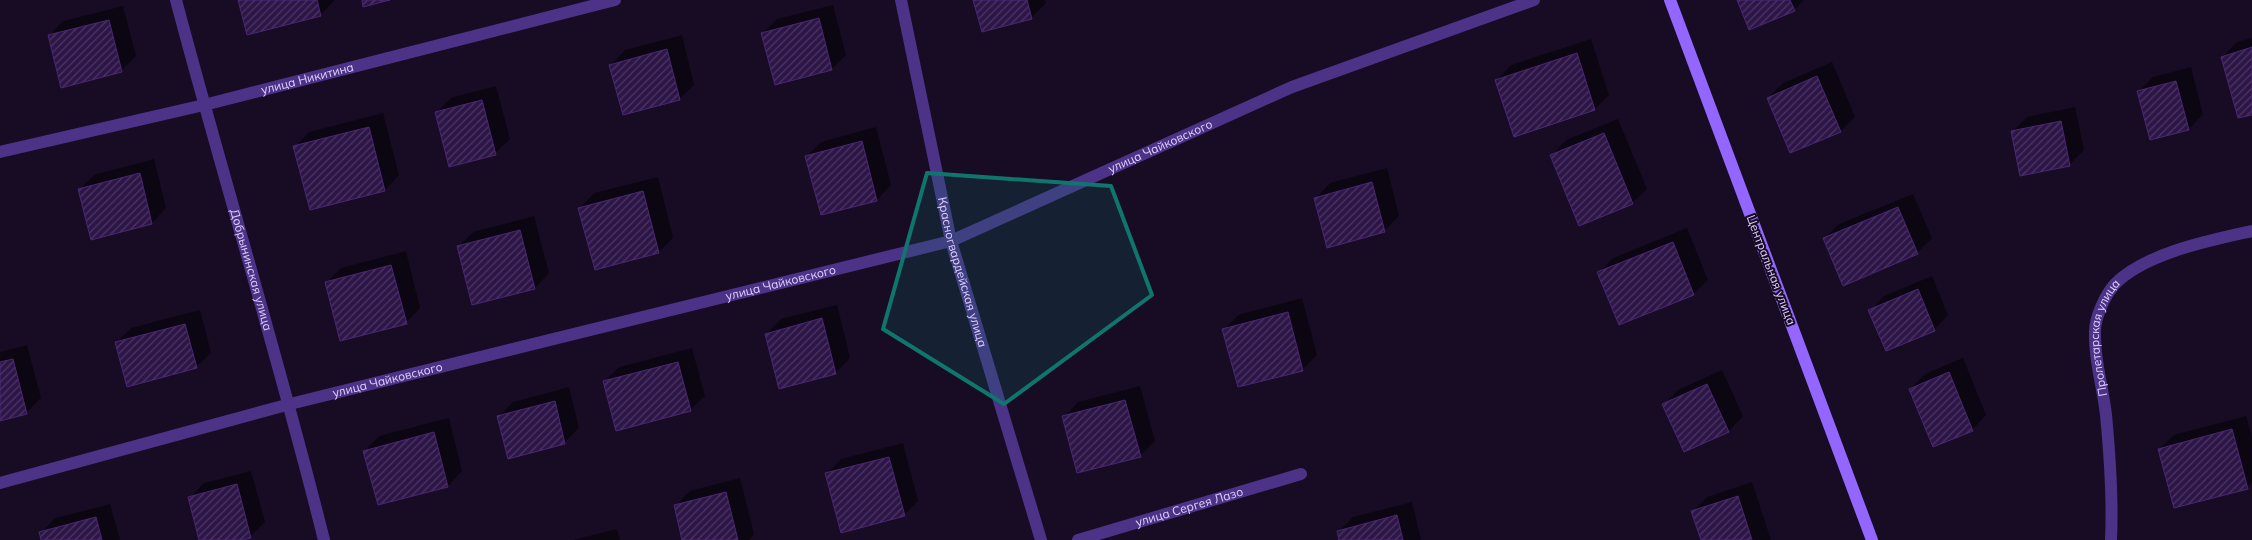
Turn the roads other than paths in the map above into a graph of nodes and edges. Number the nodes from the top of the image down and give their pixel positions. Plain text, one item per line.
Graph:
1 (176, 0) edge
2 (615, 0) edge
3 (901, 0) edge
4 (1534, 0) edge
5 (1670, 0) edge
6 (204, 105) junction
7 (0, 152) edge
8 (2252, 231) edge
9 (951, 241) junction
10 (290, 404) junction
11 (1302, 474) dead end
12 (0, 483) edge
13 (324, 540) edge
14 (1041, 540) edge
15 (1078, 540) edge
16 (1872, 540) edge
17 (2111, 540) edge

1 - 6 street, Добрынинская улица
2 - 6 street, улица Никитина
3 - 9 street, Красногвардейская улица
4 - 9 street, улица Чайковского
5 - 16 street, Центральная улица
6 - 7 street, улица Никитина
6 - 10 street, Добрынинская улица
8 - 17 street, Пролетарская улица
9 - 10 street, улица Чайковского
9 - 14 street, Красногвардейская улица
10 - 12 street, улица Чайковского
10 - 13 street, Добрынинская улица
11 - 15 street, улица Сергея Лазо

